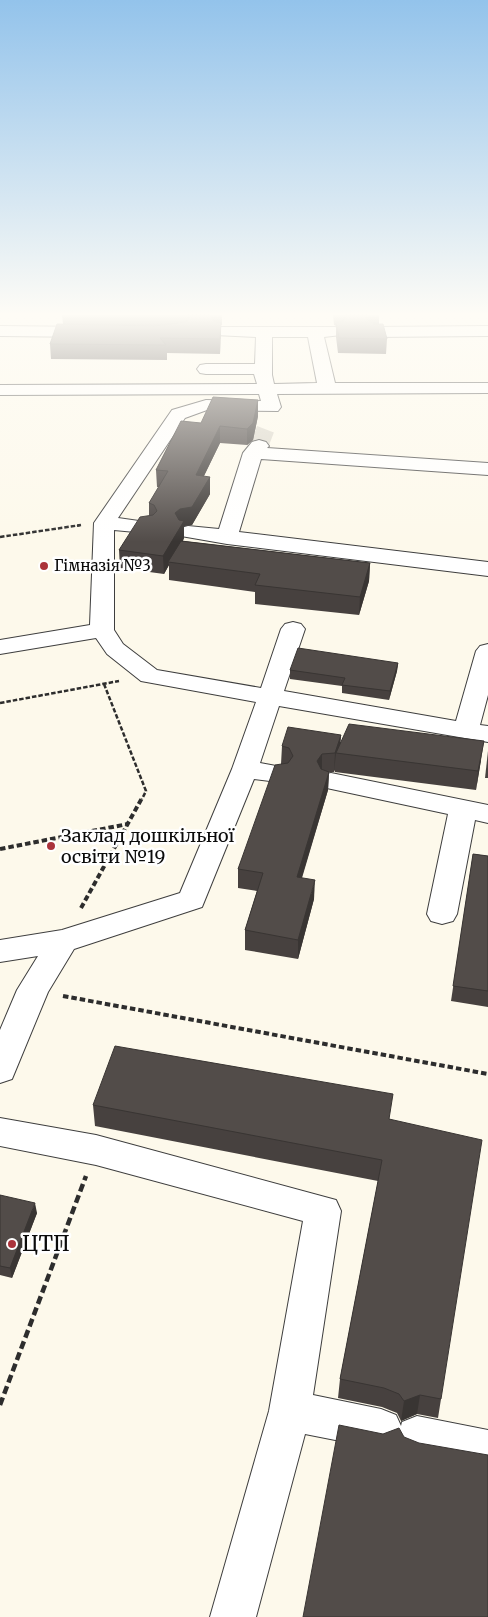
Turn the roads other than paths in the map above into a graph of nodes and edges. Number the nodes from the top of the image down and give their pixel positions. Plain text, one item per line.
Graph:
1 (5, 390) edge
2 (233, 390) edge
3 (263, 390) edge
4 (321, 390) edge
5 (263, 415) junction
6 (488, 469) edge
7 (104, 523) junction
8 (146, 528) edge
9 (188, 532) edge
10 (226, 538) junction
11 (488, 569) edge
12 (293, 629) dead end
13 (102, 630) junction
14 (0, 647) edge
15 (488, 651) edge
16 (270, 696) junction
17 (477, 732) edge
18 (245, 770) junction
19 (278, 774) edge
20 (331, 781) dead end
21 (475, 812) edge
22 (442, 914) dead end
23 (63, 941) junction
24 (0, 951) edge
25 (0, 1070) edge
26 (0, 1132) edge
27 (290, 1411) junction
28 (488, 1451) edge
29 (233, 1617) edge

1 - 5 street
2 - 5 street
3 - 5 street
4 - 5 street
5 - 6 street
5 - 7 street
5 - 10 street
7 - 8 street
7 - 13 street
9 - 10 street
10 - 11 street
12 - 16 street
13 - 14 street
13 - 16 street
15 - 17 street
16 - 17 street
16 - 18 street
18 - 19 street
18 - 23 street
20 - 21 street
21 - 22 street
23 - 24 street
23 - 25 street
26 - 27 street
27 - 28 street
27 - 29 street

